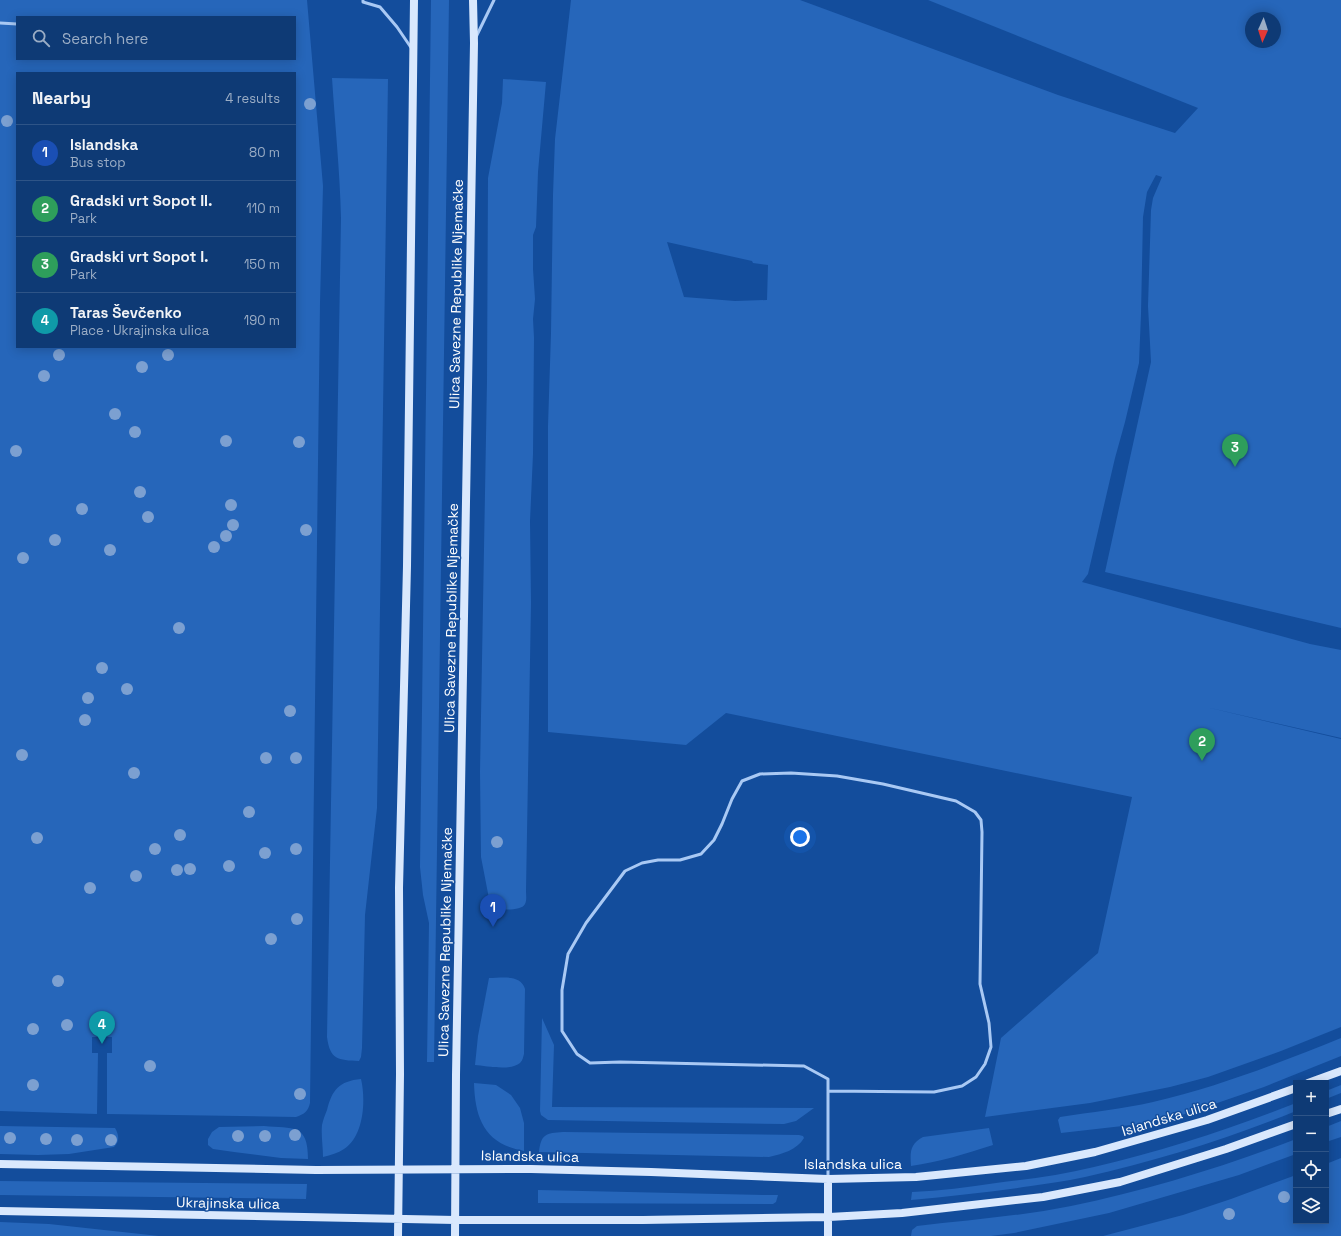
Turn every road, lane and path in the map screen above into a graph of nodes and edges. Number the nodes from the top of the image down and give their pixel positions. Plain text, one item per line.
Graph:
1 (363, 0) edge
2 (414, 0) edge
3 (473, 0) edge
4 (494, 0) edge
5 (0, 23) edge
6 (16, 24) edge
7 (474, 43) junction
8 (413, 52) junction
9 (1341, 1071) edge
10 (1316, 1080) edge
11 (1293, 1089) edge
12 (828, 1091) junction
13 (1341, 1109) edge
14 (1329, 1113) edge
15 (1293, 1125) edge
16 (0, 1164) edge
17 (455, 1168) junction
18 (399, 1169) junction
19 (828, 1179) junction
20 (0, 1211) edge
21 (829, 1216) junction
22 (399, 1219) junction
23 (455, 1220) junction
24 (398, 1236) edge
25 (455, 1236) edge
26 (828, 1236) edge

1 - 8 lane
2 - 8 street
3 - 7 street, Ulica Savezne Republike Njemačke
4 - 7 lane
5 - 6 lane
7 - 17 street, Ulica Savezne Republike Njemačke
8 - 18 street
9 - 10 street
11 - 19 street, Islandska ulica
12 - 12 lane
12 - 19 lane
13 - 14 street
15 - 21 street
16 - 18 street
17 - 18 street, Islandska ulica
17 - 19 street, Islandska ulica
17 - 23 street, Ulica Savezne Republike Njemačke
18 - 22 street
19 - 21 street
20 - 22 street, Ukrajinska ulica
21 - 23 street
21 - 26 street
22 - 23 street, Ukrajinska ulica
22 - 24 street
23 - 25 street, Ulica Savezne Republike Njemačke

